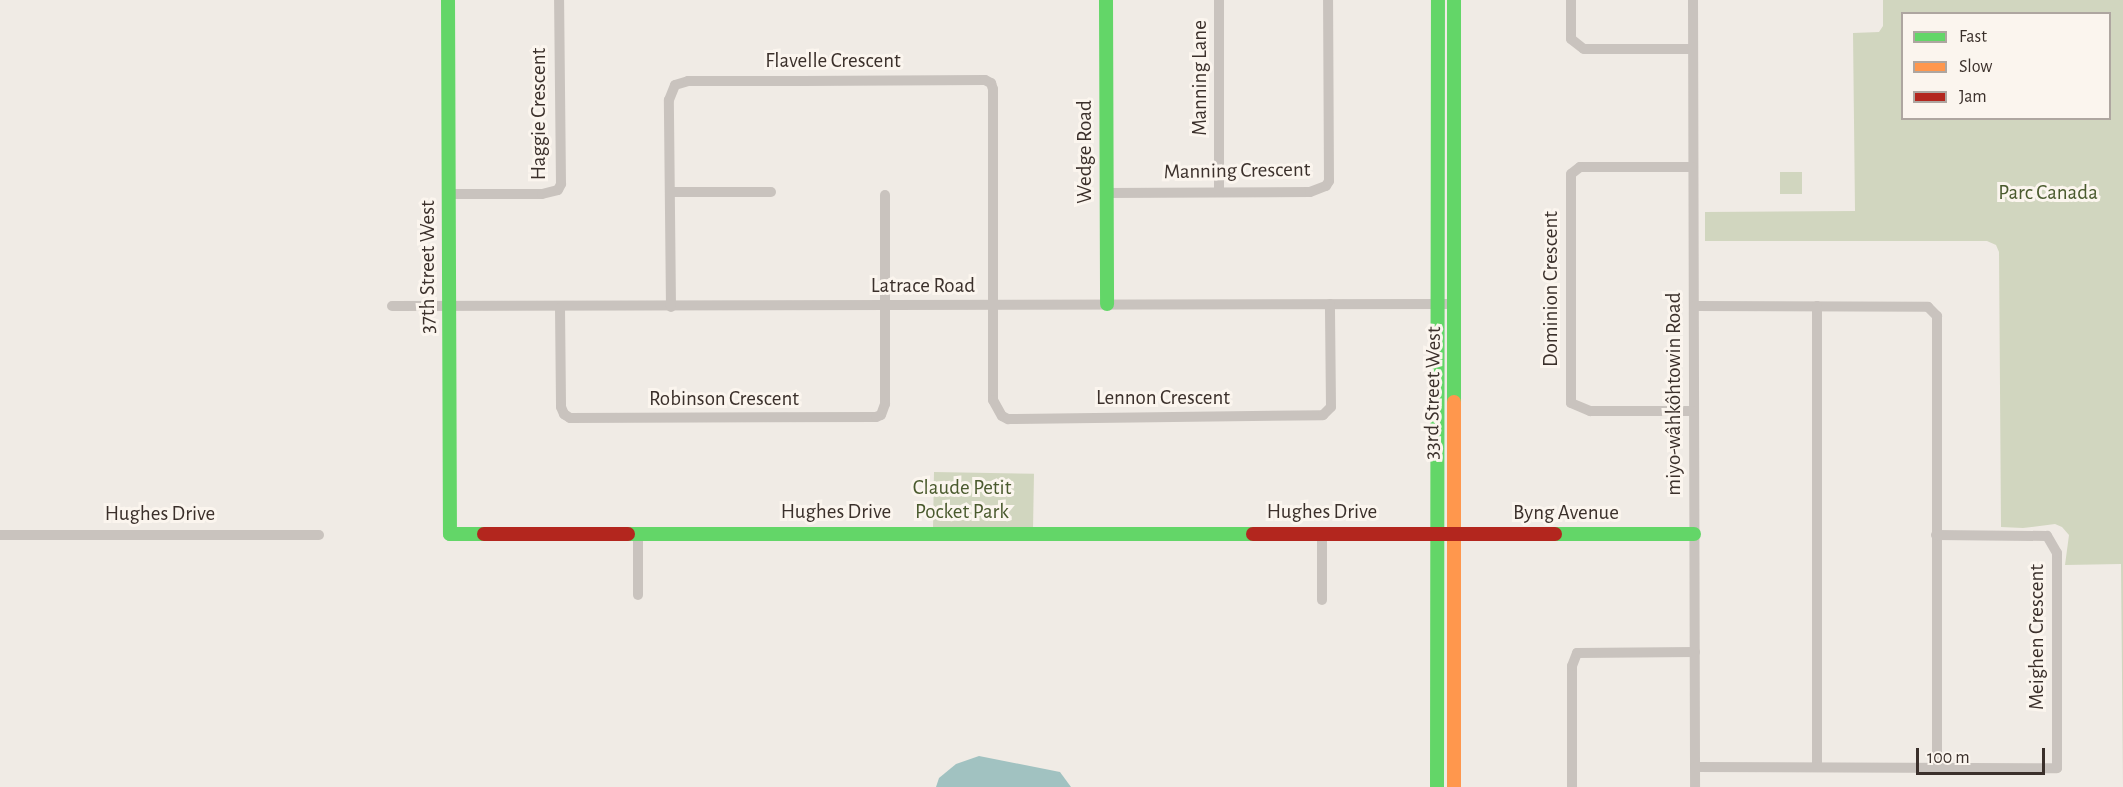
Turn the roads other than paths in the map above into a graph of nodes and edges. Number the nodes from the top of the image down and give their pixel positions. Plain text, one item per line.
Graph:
1 (448, 0) edge
2 (559, 0) edge
3 (1106, 0) edge
4 (1219, 0) edge
5 (1328, 0) edge
6 (1438, 0) edge
7 (1454, 0) edge
8 (1571, 0) edge
9 (1693, 0) edge
10 (1693, 49) junction
11 (1692, 167) junction
12 (671, 192) junction
13 (771, 192) dead end
14 (1219, 192) junction
15 (1106, 193) junction
16 (449, 194) junction
17 (885, 195) dead end
18 (1107, 304) junction
19 (1330, 304) junction
20 (1438, 304) junction
21 (1455, 304) junction
22 (885, 305) junction
23 (993, 305) junction
24 (392, 306) dead end
25 (449, 306) junction
26 (1694, 306) junction
27 (1817, 306) junction
28 (670, 307) junction
29 (560, 308) junction
30 (1693, 411) junction
31 (638, 533) junction
32 (1322, 533) junction
33 (1445, 533) junction
34 (319, 534) dead end
35 (450, 534) joint
36 (1694, 534) junction
37 (0, 535) edge
38 (1936, 535) junction
39 (638, 595) dead end
40 (1322, 600) dead end
41 (1695, 652) junction
42 (1695, 766) junction
43 (1817, 766) junction
44 (1936, 767) junction
45 (1437, 787) edge
46 (1454, 787) edge
47 (1572, 787) edge
48 (1695, 787) edge

1 - 16 street, 37th Street West
2 - 16 street, Haggie Crescent
3 - 15 street, Wedge Road
4 - 14 street, Manning Lane
5 - 14 street, Manning Crescent
6 - 20 street, 33rd Street West
7 - 21 street, 33rd Street West
8 - 10 street
9 - 10 street, miyo-wâhkôhtowin Road
10 - 11 street, miyo-wâhkôhtowin Road
11 - 26 street, miyo-wâhkôhtowin Road
11 - 30 street, Dominion Crescent
12 - 13 street
12 - 23 street, Flavelle Crescent
12 - 28 street, Flavelle Crescent
14 - 15 street, Manning Crescent
15 - 18 street, Wedge Road
16 - 25 street, 37th Street West
17 - 22 street
18 - 19 street, Latrace Road
18 - 23 street, Latrace Road
19 - 20 street, Latrace Road
19 - 23 street, Lennon Crescent
20 - 21 street, Latrace Road
20 - 33 street, 33rd Street West
21 - 33 street, 33rd Street West
22 - 23 street, Latrace Road
22 - 28 street, Latrace Road
22 - 29 street, Robinson Crescent
24 - 25 street, Latrace Road
25 - 29 street, Latrace Road
25 - 35 street, 37th Street West
26 - 27 street
26 - 30 street, miyo-wâhkôhtowin Road
27 - 38 street
27 - 43 street
28 - 29 street, Latrace Road
30 - 36 street, miyo-wâhkôhtowin Road
31 - 32 street, Hughes Drive
31 - 35 street, Hughes Drive
31 - 39 street
32 - 33 street, Hughes Drive
32 - 40 street
33 - 36 street, Byng Avenue
33 - 45 street, 33rd Street West
33 - 46 street, 33rd Street West
34 - 37 street, Hughes Drive
36 - 41 street, miyo-wâhkôhtowin Road
38 - 44 street
38 - 44 street, Meighen Crescent
41 - 42 street, miyo-wâhkôhtowin Road
41 - 47 street
42 - 43 street, Meighen Crescent
42 - 48 street, miyo-wâhkôhtowin Road
43 - 44 street, Meighen Crescent

